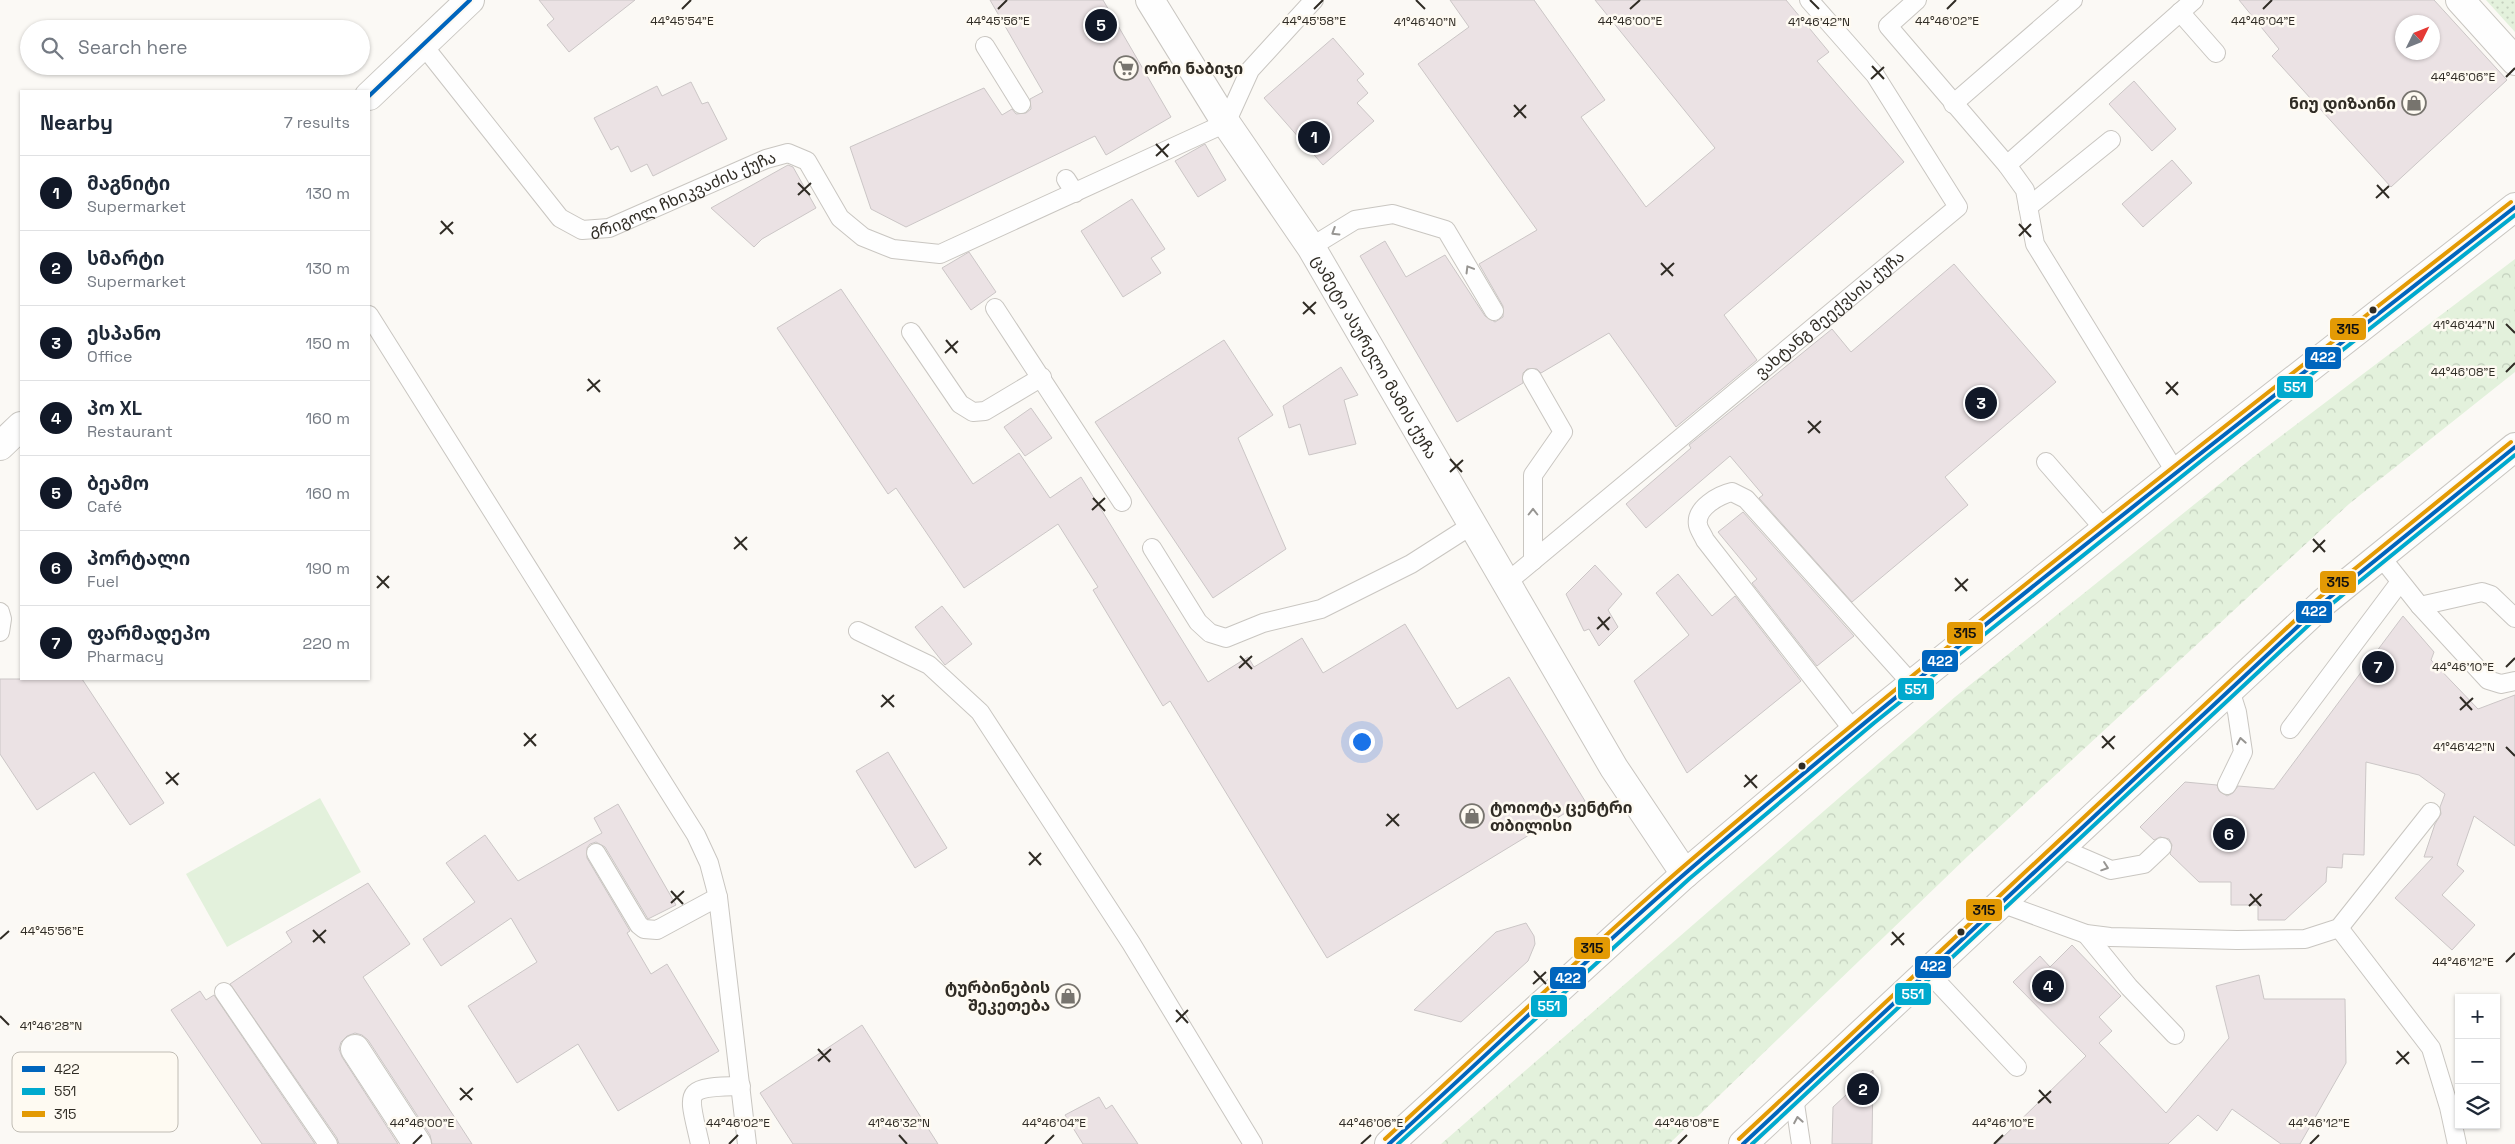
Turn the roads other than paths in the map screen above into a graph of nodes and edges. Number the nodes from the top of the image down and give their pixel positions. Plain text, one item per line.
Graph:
1 (470, 0) edge
2 (1150, 0) edge
3 (1314, 0) edge
4 (1810, 0) edge
5 (1917, 0) edge
6 (2073, 0) edge
7 (2194, 0) edge
8 (2460, 0) edge
9 (2180, 12) junction
10 (423, 45) junction
11 (985, 46) dead end
12 (2216, 53) dead end
13 (2515, 61) edge
14 (370, 95) edge
15 (1021, 104) dead end
16 (1953, 104) junction
17 (1226, 123) junction
18 (2111, 140) dead end
19 (2007, 165) junction
20 (2028, 207) junction
21 (2515, 207) edge
22 (1311, 247) junction
23 (995, 308) dead end
24 (1494, 311) dead end
25 (370, 317) edge
26 (911, 332) dead end
27 (1042, 377) junction
28 (1532, 378) dead end
29 (20, 427) edge
30 (0, 446) edge
31 (2515, 447) edge
32 (2046, 462) dead end
33 (2176, 473) junction
34 (1122, 502) dead end
35 (1472, 525) junction
36 (2105, 530) junction
37 (1152, 548) dead end
38 (2381, 557) junction
39 (1533, 560) junction
40 (2400, 582) junction
41 (1506, 584) junction
42 (2420, 606) junction
43 (0, 612) edge
44 (2515, 618) edge
45 (858, 630) dead end
46 (0, 632) edge
47 (2515, 681) edge
48 (1912, 684) junction
49 (2230, 690) junction
50 (2290, 729) dead end
51 (1854, 731) junction
52 (2227, 786) dead end
53 (2431, 812) dead end
54 (2162, 847) dead end
55 (2060, 848) junction
56 (596, 853) dead end
57 (1685, 874) junction
58 (718, 897) junction
59 (2001, 903) junction
60 (2339, 928) junction
61 (2086, 934) junction
62 (1928, 972) junction
63 (224, 992) dead end
64 (2175, 1035) dead end
65 (355, 1049) dead end
66 (2017, 1067) dead end
67 (741, 1086) junction
68 (1794, 1097) junction
69 (328, 1144) edge
70 (417, 1144) edge
71 (700, 1144) edge
72 (747, 1144) edge
73 (1253, 1144) edge
74 (1389, 1144) edge
75 (1743, 1144) edge
76 (1801, 1144) edge
77 (2456, 1144) edge

1 - 10 main road
2 - 17 main road, ცამეტი ასურელი მამის ქუჩა
3 - 17 lane
4 - 39 lane, ვახტანგ მეექვსის ქუჩა
5 - 16 lane
6 - 16 lane
7 - 9 lane
8 - 13 main road
9 - 12 lane
9 - 19 lane
10 - 14 main road
10 - 17 lane, გრიგოლ ჩხიკვაძის ქუჩა
11 - 15 lane
16 - 19 lane
17 - 22 main road, ცამეტი ასურელი მამის ქუჩა
18 - 20 lane
19 - 20 lane
20 - 33 lane
21 - 33 main road
24 -> 22 lane
22 - 35 main road, ცამეტი ასურელი მამის ქუჩა
23 - 27 lane
25 - 58 lane
26 - 27 lane
27 - 34 lane
39 -> 28 lane
29 - 30 main road
31 - 38 main road
32 - 36 lane
33 - 36 main road
35 - 37 lane
35 - 41 main road, ცამეტი ასურელი მამის ქუჩა
36 - 48 main road
38 - 40 lane
38 - 49 main road
39 - 41 lane, ვახტანგ მეექვსის ქუჩა
40 - 42 lane
40 - 50 lane
41 - 57 main road, ცამეტი ასურელი მამის ქუჩა
42 - 44 lane
42 - 47 lane
43 - 46 lane
45 - 73 lane
48 - 51 main road
48 - 51 lane
52 -> 49 lane
49 - 55 main road
51 - 57 main road
53 - 60 lane
55 -> 54 lane
55 - 59 main road
56 - 58 lane
57 - 74 main road
58 - 67 lane
59 - 61 lane
59 - 62 main road
60 - 61 lane
60 - 77 lane
61 - 64 lane
62 - 66 lane
62 - 68 main road
63 - 69 lane
65 - 70 main road
67 - 71 lane
67 - 72 lane
68 - 75 main road
76 -> 68 lane

